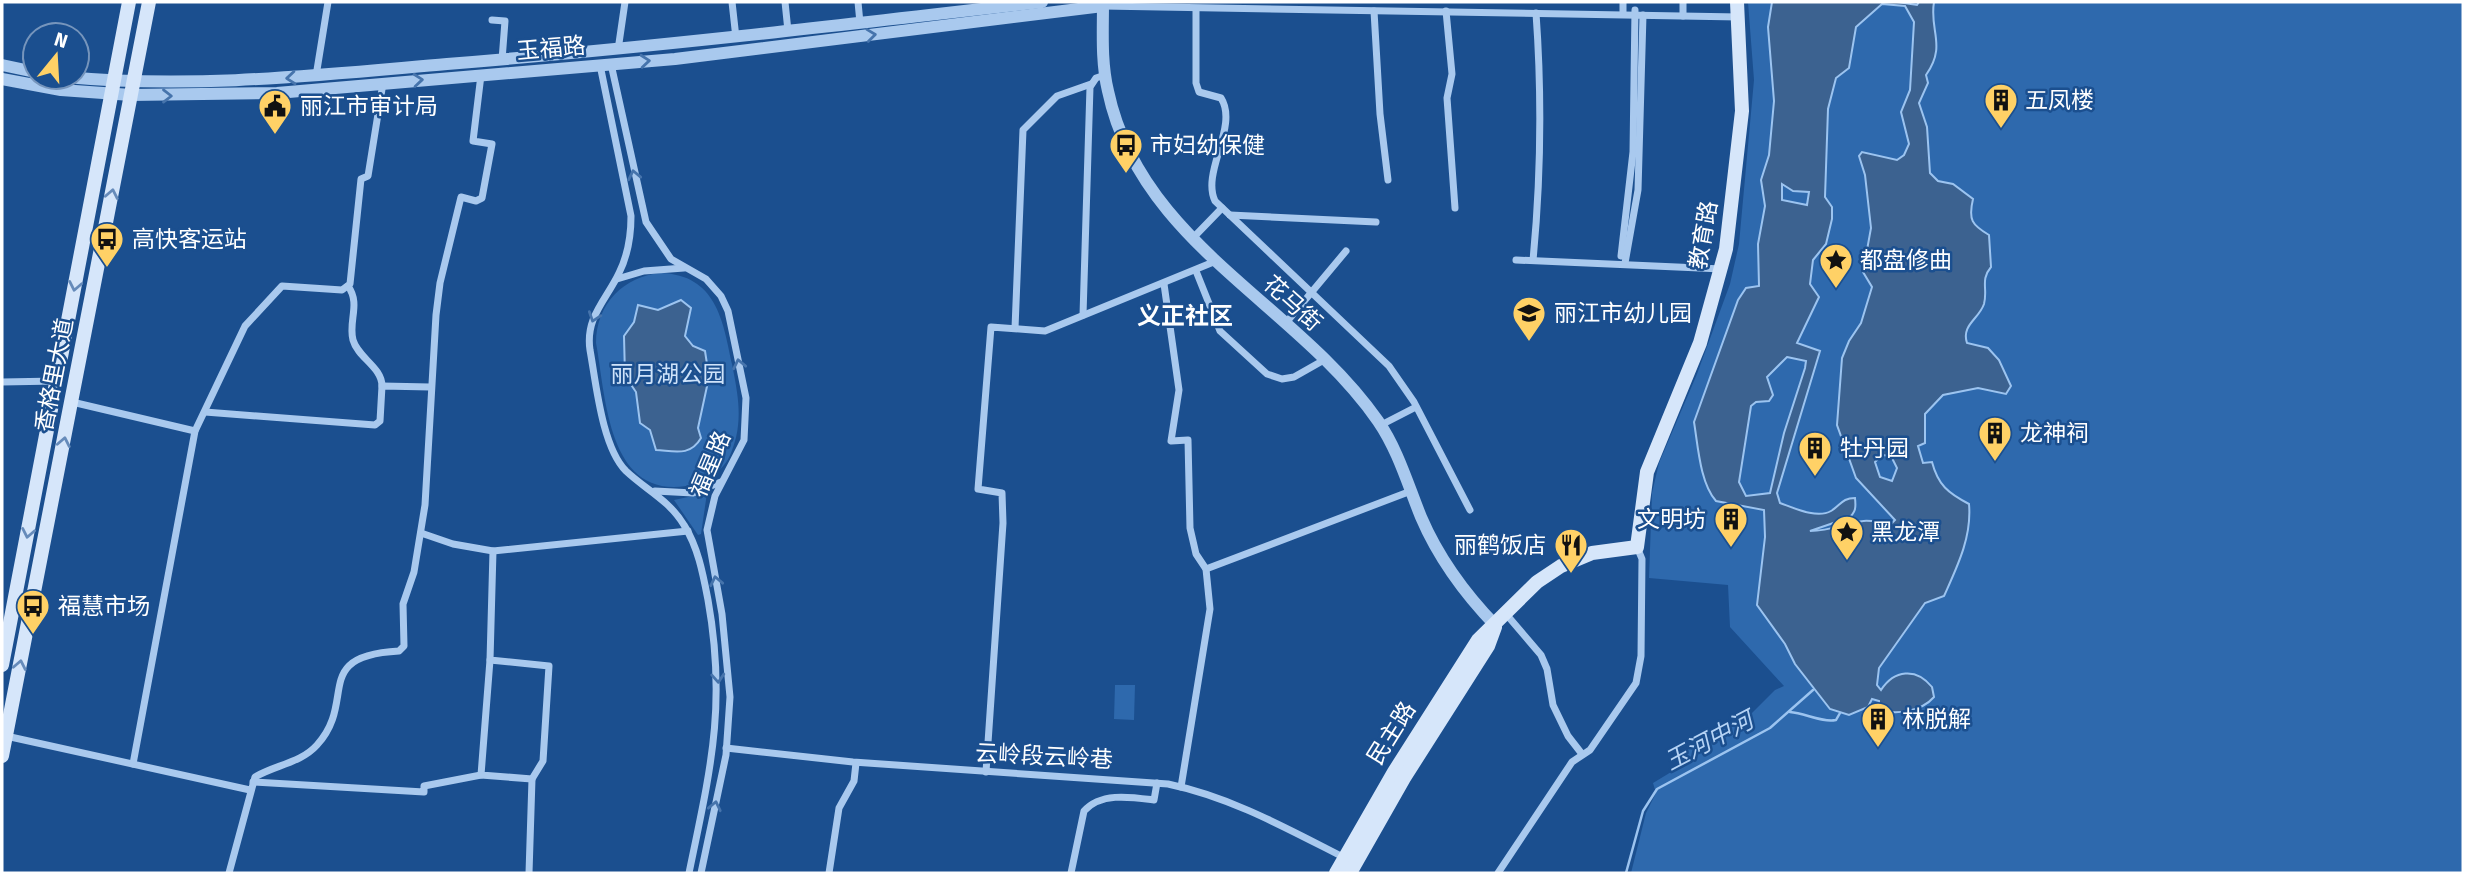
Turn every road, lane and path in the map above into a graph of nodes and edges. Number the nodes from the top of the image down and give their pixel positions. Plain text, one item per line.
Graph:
1 (129, 2) edge
2 (149, 2) edge
3 (328, 2) edge
4 (625, 2) edge
5 (732, 2) edge
6 (785, 2) edge
7 (858, 2) edge
8 (1042, 2) edge
9 (1087, 2) edge
10 (1362, 2) edge
11 (1506, 2) edge
12 (1587, 2) edge
13 (1623, 2) edge
14 (1683, 2) edge
15 (1004, 4) edge
16 (1103, 4) edge
17 (933, 8) edge
18 (1196, 9) junction
19 (1738, 9) edge
20 (1635, 10) dead end
21 (1361, 11) junction
22 (1374, 11) junction
23 (1446, 11) junction
24 (1507, 12) junction
25 (1536, 13) junction
26 (1587, 13) junction
27 (1623, 14) junction
28 (1643, 15) junction
29 (1683, 16) junction
30 (492, 20) dead end
31 (860, 23) junction
32 (788, 32) junction
33 (736, 38) junction
34 (618, 50) junction
35 (502, 60) junction
36 (2, 65) edge
37 (606, 65) junction
38 (21, 69) edge
39 (481, 75) junction
40 (1105, 75) junction
41 (316, 76) junction
42 (2, 79) edge
43 (91, 83) edge
44 (383, 83) junction
45 (1091, 85) junction
46 (113, 88) junction
47 (132, 89) junction
48 (1388, 180) dead end
49 (1222, 208) junction
50 (1455, 208) dead end
51 (1229, 215) junction
52 (1376, 222) dead end
53 (1192, 239) junction
54 (1346, 251) dead end
55 (1516, 260) dead end
56 (1533, 260) junction
57 (1623, 260) junction
58 (1216, 261) junction
59 (687, 268) junction
60 (1722, 270) junction
61 (1196, 271) junction
62 (616, 279) junction
63 (1164, 284) junction
64 (348, 286) junction
65 (1311, 292) junction
66 (1083, 315) junction
67 (1285, 324) junction
68 (1015, 328) junction
69 (1324, 360) junction
70 (58, 381) junction
71 (2, 382) edge
72 (382, 386) junction
73 (430, 387) junction
74 (72, 402) junction
75 (1416, 407) junction
76 (205, 412) junction
77 (1381, 425) junction
78 (195, 431) junction
79 (722, 481) junction
80 (654, 491) junction
81 (1411, 491) junction
82 (1470, 510) dead end
83 (688, 531) junction
84 (421, 533) junction
85 (1637, 547) junction
86 (493, 551) junction
87 (1206, 569) junction
88 (1506, 614) junction
89 (1496, 626) junction
90 (490, 660) junction
91 (2, 662) edge
92 (6, 736) junction
93 (726, 748) junction
94 (1582, 754) junction
95 (2, 756) edge
96 (856, 762) junction
97 (133, 764) junction
98 (986, 772) junction
99 (481, 775) junction
100 (531, 779) junction
101 (1157, 783) junction
102 (251, 786) junction
103 (1181, 786) junction
104 (1345, 858) junction
105 (229, 873) edge
106 (529, 873) edge
107 (689, 873) edge
108 (701, 873) edge
109 (829, 873) edge
110 (1071, 873) edge
111 (1336, 873) edge
112 (1350, 873) edge
113 (1498, 873) edge

1 - 46 main road, 香格里大道
2 - 47 main road, 香格里大道
3 - 41 street
4 - 34 street
5 - 33 street
6 - 32 street
7 - 31 street
8 - 15 street, 玉福路
9 - 16 street, 玉福路
10 - 21 street
11 - 24 street
12 - 26 street
13 - 27 street
14 - 29 street
15 - 17 street, 玉福路
16 - 18 street, 玉福路
37 -> 16 street, 玉福路
16 - 40 street, 花马街
17 - 31 street, 玉福路
18 - 21 street, 玉福路
18 - 49 street
19 - 29 street, 玉福路
19 - 60 main road, 教育路
20 - 57 street
21 - 22 street, 玉福路
22 - 23 street, 玉福路
22 - 48 street
23 - 24 street, 玉福路
23 - 50 street
24 - 25 street, 玉福路
25 - 26 street, 玉福路
25 - 56 street
26 - 27 street, 玉福路
27 - 28 street, 玉福路
28 - 29 street, 玉福路
28 - 57 street
30 - 35 street
31 - 32 street, 玉福路
32 - 33 street, 玉福路
33 - 34 street, 玉福路
34 - 35 street, 玉福路
35 - 41 street, 玉福路
36 - 38 street
37 - 39 street, 玉福路
59 -> 37 street, 福星路
37 - 62 street, 福星路
44 -> 39 street, 玉福路
39 - 73 street
40 - 45 street
40 - 53 street, 花马街
41 -> 47 street, 玉福路
42 - 46 street, 玉福路
43 - 46 street, 玉福路
47 -> 44 street, 玉福路
44 - 64 street
45 - 66 street
45 - 68 street
46 - 47 street, 玉福路
46 -> 70 main road, 香格里大道
74 -> 47 main road, 香格里大道
49 - 51 street
49 - 53 street
51 - 52 street
51 - 65 street
53 - 58 street, 花马街
54 - 65 street
55 - 56 street
56 - 57 street
57 - 60 street
58 - 61 street
58 - 67 street, 花马街
59 - 62 street
79 -> 59 street, 福星路
60 - 85 main road, 教育路
61 - 63 street
61 - 69 street
62 -> 80 street, 福星路
63 - 66 street
63 - 87 street
64 - 72 street
64 - 76 street
65 - 67 street
65 - 75 street
66 - 68 street
67 - 69 street, 花马街
68 - 98 street
69 - 77 street, 花马街
70 - 71 street
70 -> 91 main road, 香格里大道
72 - 73 street
72 - 76 street
73 - 84 street
74 - 78 street
92 -> 74 main road, 香格里大道
75 - 77 street
75 - 82 street
76 - 78 street
77 - 81 street, 花马街
78 - 97 street
79 - 80 street
93 -> 79 street, 福星路
80 - 83 street, 福星路
81 - 87 street
81 - 89 street, 花马街
83 - 86 street
83 -> 107 street, 福星路
84 - 86 street
84 - 102 street
85 - 88 main road, 民主路
85 - 94 street
86 - 90 street
87 - 103 street
88 - 89 main road, 民主路
88 - 94 street
89 - 104 main road, 民主路
89 - 112 main road, 民主路
90 - 99 street
90 - 100 street
92 - 95 main road, 香格里大道
92 - 97 street
93 - 96 street, 云岭段云岭巷
108 -> 93 street, 福星路
94 - 113 street
96 - 98 street, 云岭段云岭巷
96 - 109 street
97 - 102 street
98 - 101 street, 云岭段云岭巷
99 - 100 street
99 - 102 street
100 - 106 street
101 - 103 street, 云岭段云岭巷
101 - 110 street
102 - 105 street
103 - 104 street, 云岭段云岭巷
104 - 111 main road, 民主路

